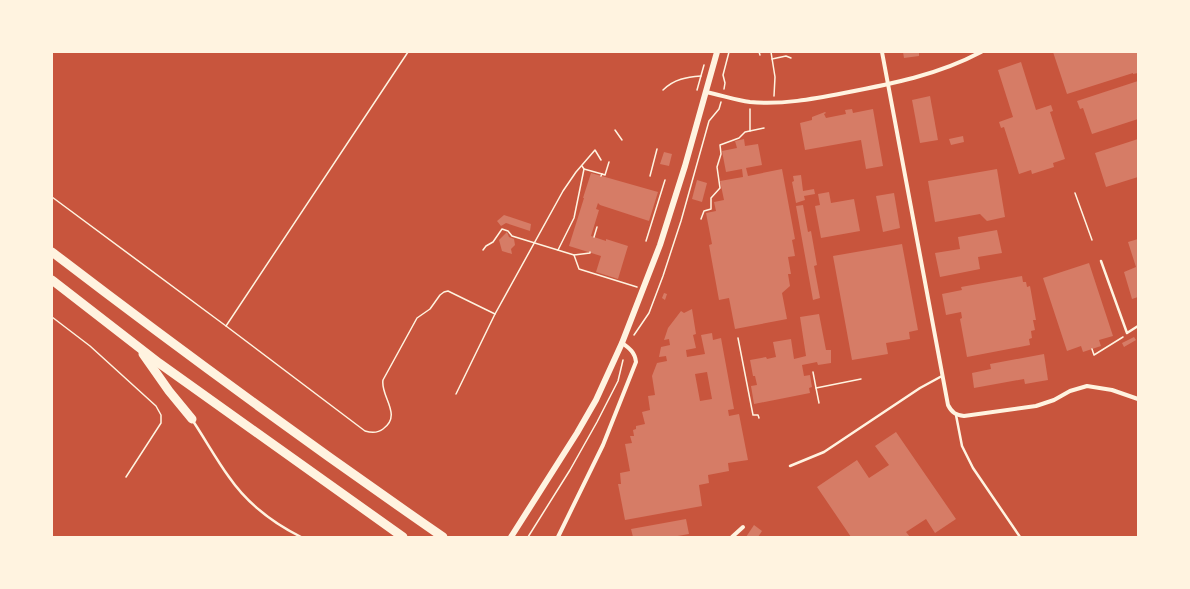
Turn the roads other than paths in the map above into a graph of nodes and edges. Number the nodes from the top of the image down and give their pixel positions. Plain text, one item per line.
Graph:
1 (717, 52) edge
2 (882, 52) edge
3 (981, 52) edge
4 (888, 85) junction
5 (706, 92) junction
6 (52, 252) edge
7 (1101, 261) dead end
8 (52, 280) edge
9 (1138, 326) edge
10 (622, 343) junction
11 (136, 345) junction
12 (943, 376) junction
13 (1138, 399) edge
14 (956, 415) junction
15 (192, 418) joint
16 (790, 466) dead end
17 (744, 527) dead end
18 (302, 537) edge
19 (403, 537) edge
20 (442, 537) edge
21 (511, 537) edge
22 (558, 537) edge
23 (732, 537) edge
24 (1020, 537) edge

1 - 5 street
2 - 4 street
3 - 4 street
4 - 5 street
4 - 12 street
5 - 10 street
6 - 20 highway
7 - 9 lane
8 - 11 highway
10 - 21 street
10 - 22 street
11 - 15 highway
11 - 19 highway
12 - 14 street
12 - 16 lane
13 - 14 street
14 - 24 lane
15 - 18 lane
17 - 23 street

